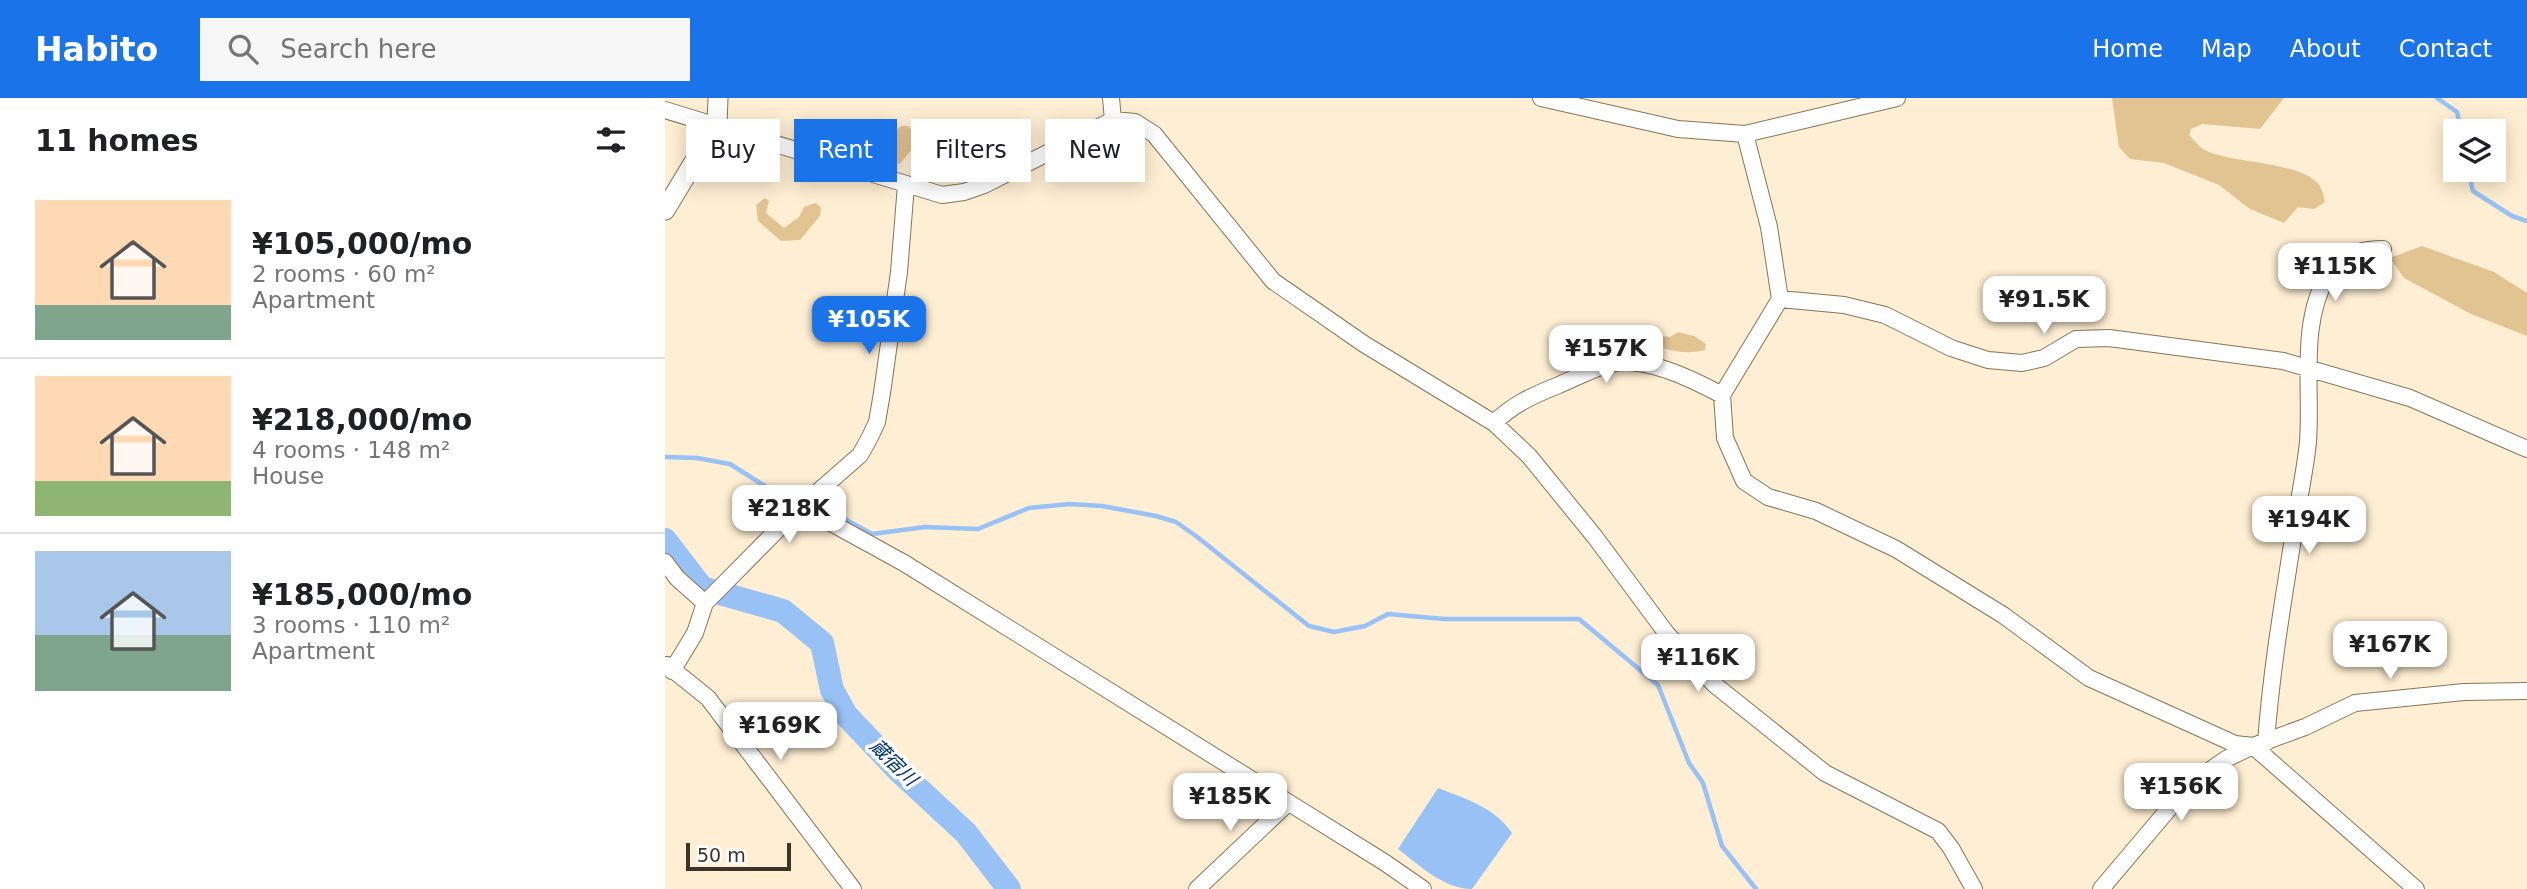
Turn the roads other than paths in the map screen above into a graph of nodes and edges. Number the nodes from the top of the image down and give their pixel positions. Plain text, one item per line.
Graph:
1 (719, 98) edge
2 (1111, 98) edge
3 (1541, 98) edge
4 (1896, 98) edge
5 (665, 110) edge
6 (698, 119) edge
7 (717, 119) edge
8 (1113, 119) edge
9 (1145, 128) edge
10 (1745, 134) junction
11 (780, 144) edge
12 (1045, 153) edge
13 (686, 175) edge
14 (906, 185) junction
15 (665, 210) edge
16 (2383, 250) dead end
17 (1780, 299) junction
18 (2310, 367) junction
19 (1722, 395) junction
20 (1494, 423) junction
21 (2527, 449) edge
22 (796, 511) junction
23 (665, 562) edge
24 (705, 603) junction
25 (669, 667) edge
26 (2527, 691) edge
27 (2259, 744) junction
28 (1288, 803) junction
29 (853, 889) edge
30 (1197, 889) edge
31 (1423, 889) edge
32 (1974, 889) edge
33 (2101, 889) edge
34 (2416, 889) edge

1 - 7 street
2 - 8 street
3 - 10 street
4 - 10 street
5 - 6 street
9 - 20 street
10 - 17 street
11 - 14 street
12 - 14 street
13 - 15 street
14 - 22 street
16 - 18 street
17 - 18 street
17 - 19 street
18 - 21 street
18 - 27 street
19 - 20 street
19 - 27 street
20 - 32 street
22 - 24 street
22 - 28 street
23 - 24 street
24 - 25 street
25 - 29 street
26 - 27 street
27 - 33 street
27 - 34 street
28 - 30 street
28 - 31 street

